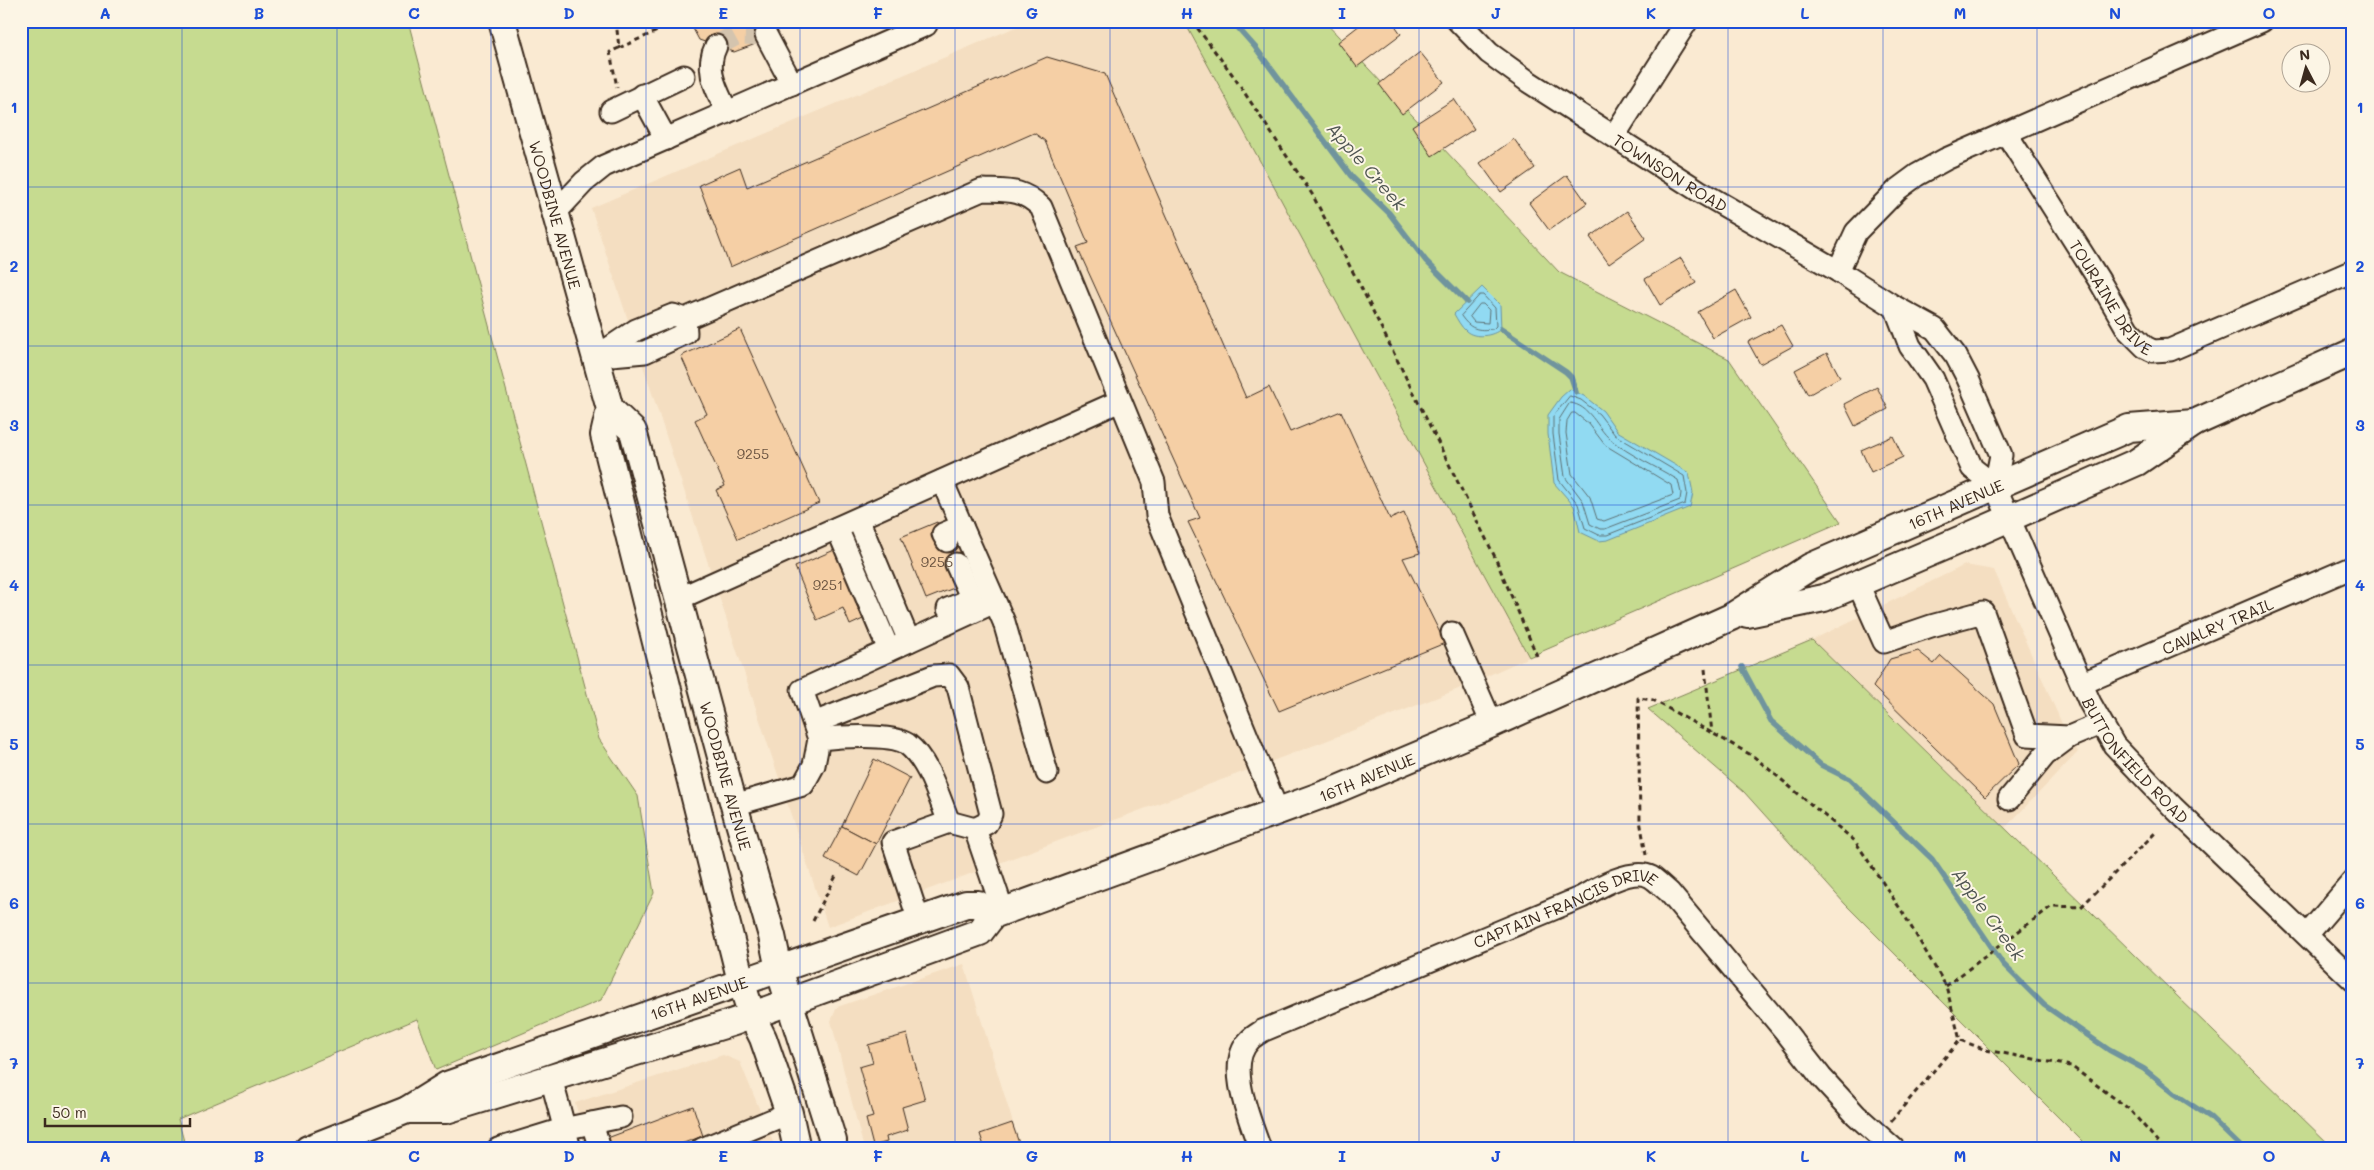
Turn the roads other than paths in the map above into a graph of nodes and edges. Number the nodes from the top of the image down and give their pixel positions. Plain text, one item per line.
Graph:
1 (502, 21) edge
2 (925, 21) edge
3 (1458, 21) edge
4 (1687, 21) edge
5 (2262, 21) edge
6 (766, 35) dead end
7 (716, 46) dead end
8 (684, 76) dead end
9 (792, 84) junction
10 (642, 95) junction
11 (616, 109) road end
12 (727, 112) junction
13 (2006, 133) junction
14 (1614, 136) junction
15 (666, 139) junction
16 (555, 213) junction
17 (1838, 270) junction
18 (2353, 271) edge
19 (1895, 307) junction
20 (2353, 352) edge
21 (596, 357) junction
22 (1120, 401) junction
23 (610, 409) junction
24 (2194, 422) junction
25 (942, 481) junction
26 (1995, 486) junction
27 (858, 518) junction
28 (2010, 518) junction
29 (962, 526) junction
30 (837, 528) junction
31 (946, 541) dead end
32 (956, 564) dead end
33 (2353, 567) edge
34 (1858, 584) junction
35 (678, 599) junction
36 (995, 602) junction
37 (1732, 617) junction
38 (1452, 633) dead end
39 (906, 635) junction
40 (886, 644) junction
41 (2083, 684) junction
42 (1492, 724) junction
43 (2100, 724) junction
44 (816, 731) junction
45 (2069, 737) junction
46 (1047, 773) dead end
47 (2009, 799) dead end
48 (734, 805) junction
49 (1278, 812) junction
50 (949, 822) junction
51 (975, 829) junction
52 (2353, 881) edge
53 (998, 913) junction
54 (919, 921) junction
55 (2307, 934) junction
56 (779, 969) junction
57 (2353, 980) edge
58 (742, 982) junction
59 (789, 1001) junction
60 (752, 1016) junction
61 (551, 1078) junction
62 (407, 1110) junction
63 (789, 1113) junction
64 (621, 1117) dead end
65 (592, 1123) junction
66 (563, 1129) junction
67 (1886, 1142) edge
68 (308, 1149) edge
69 (498, 1149) edge
70 (570, 1149) edge
71 (600, 1149) edge
72 (702, 1149) edge
73 (797, 1149) edge
74 (830, 1149) edge
75 (1260, 1149) edge

1 - 16 main road, WOODBINE AVENUE
2 - 9 street
3 - 14 street, TOWNSON ROAD
4 - 14 street
5 - 13 street
6 - 9 street
7 - 12 street
8 - 10 street
9 - 12 street
10 - 11 street
10 - 15 street
12 - 15 street
13 - 17 street
13 - 18 street, TOURAINE DRIVE
14 - 17 street, TOWNSON ROAD
15 - 16 street
16 - 21 main road, WOODBINE AVENUE
17 - 19 street, TOWNSON ROAD
19 - 26 street
19 - 26 street, TOWNSON ROAD
20 - 24 main road, 16TH AVENUE
21 - 22 street
21 - 23 main road, WOODBINE AVENUE
22 - 25 street
22 - 49 street
23 - 35 main road, WOODBINE AVENUE
23 - 58 main road, WOODBINE AVENUE
24 - 26 main road, 16TH AVENUE
24 - 28 main road, 16TH AVENUE
25 - 27 street
25 - 29 street
26 - 28 street, BUTTONFIELD ROAD
26 - 37 main road, 16TH AVENUE
27 - 30 street
27 - 39 street
28 - 34 main road, 16TH AVENUE
28 - 41 street, BUTTONFIELD ROAD
29 - 31 street
29 - 36 street
30 - 35 street
30 - 40 street
32 - 39 street
33 - 41 street, CAVALRY TRAIL
34 - 37 main road, 16TH AVENUE
34 - 45 street
35 - 48 main road, WOODBINE AVENUE
36 - 39 street
36 - 46 street
37 - 42 main road, 16TH AVENUE
38 - 42 street
39 - 40 street
40 - 44 street
41 - 43 street, BUTTONFIELD ROAD
42 - 49 main road, 16TH AVENUE
43 - 45 street
43 - 55 street, BUTTONFIELD ROAD
44 - 48 street
44 - 50 street
44 - 51 street
45 - 47 street
48 - 56 main road, WOODBINE AVENUE
49 - 53 main road, 16TH AVENUE
50 - 51 street
50 - 54 street
51 - 53 street
52 - 55 street
53 - 54 main road, 16TH AVENUE
53 - 59 main road, 16TH AVENUE
54 - 56 main road, 16TH AVENUE
55 - 57 street, BUTTONFIELD ROAD
56 - 58 main road, 16TH AVENUE
56 - 59 main road, WOODBINE AVENUE
58 - 60 main road, WOODBINE AVENUE
58 - 62 main road, 16TH AVENUE
59 - 60 main road, 16TH AVENUE
59 - 74 main road, WOODBINE AVENUE
60 - 61 main road, 16TH AVENUE
60 - 63 main road, WOODBINE AVENUE
61 - 62 main road, 16TH AVENUE
61 - 66 street
62 - 68 main road, 16TH AVENUE
63 - 72 street
63 - 73 main road, WOODBINE AVENUE
64 - 65 street
65 - 66 street
65 - 71 street
66 - 69 street
66 - 70 street
67 - 75 street, CAPTAIN FRANCIS DRIVE

